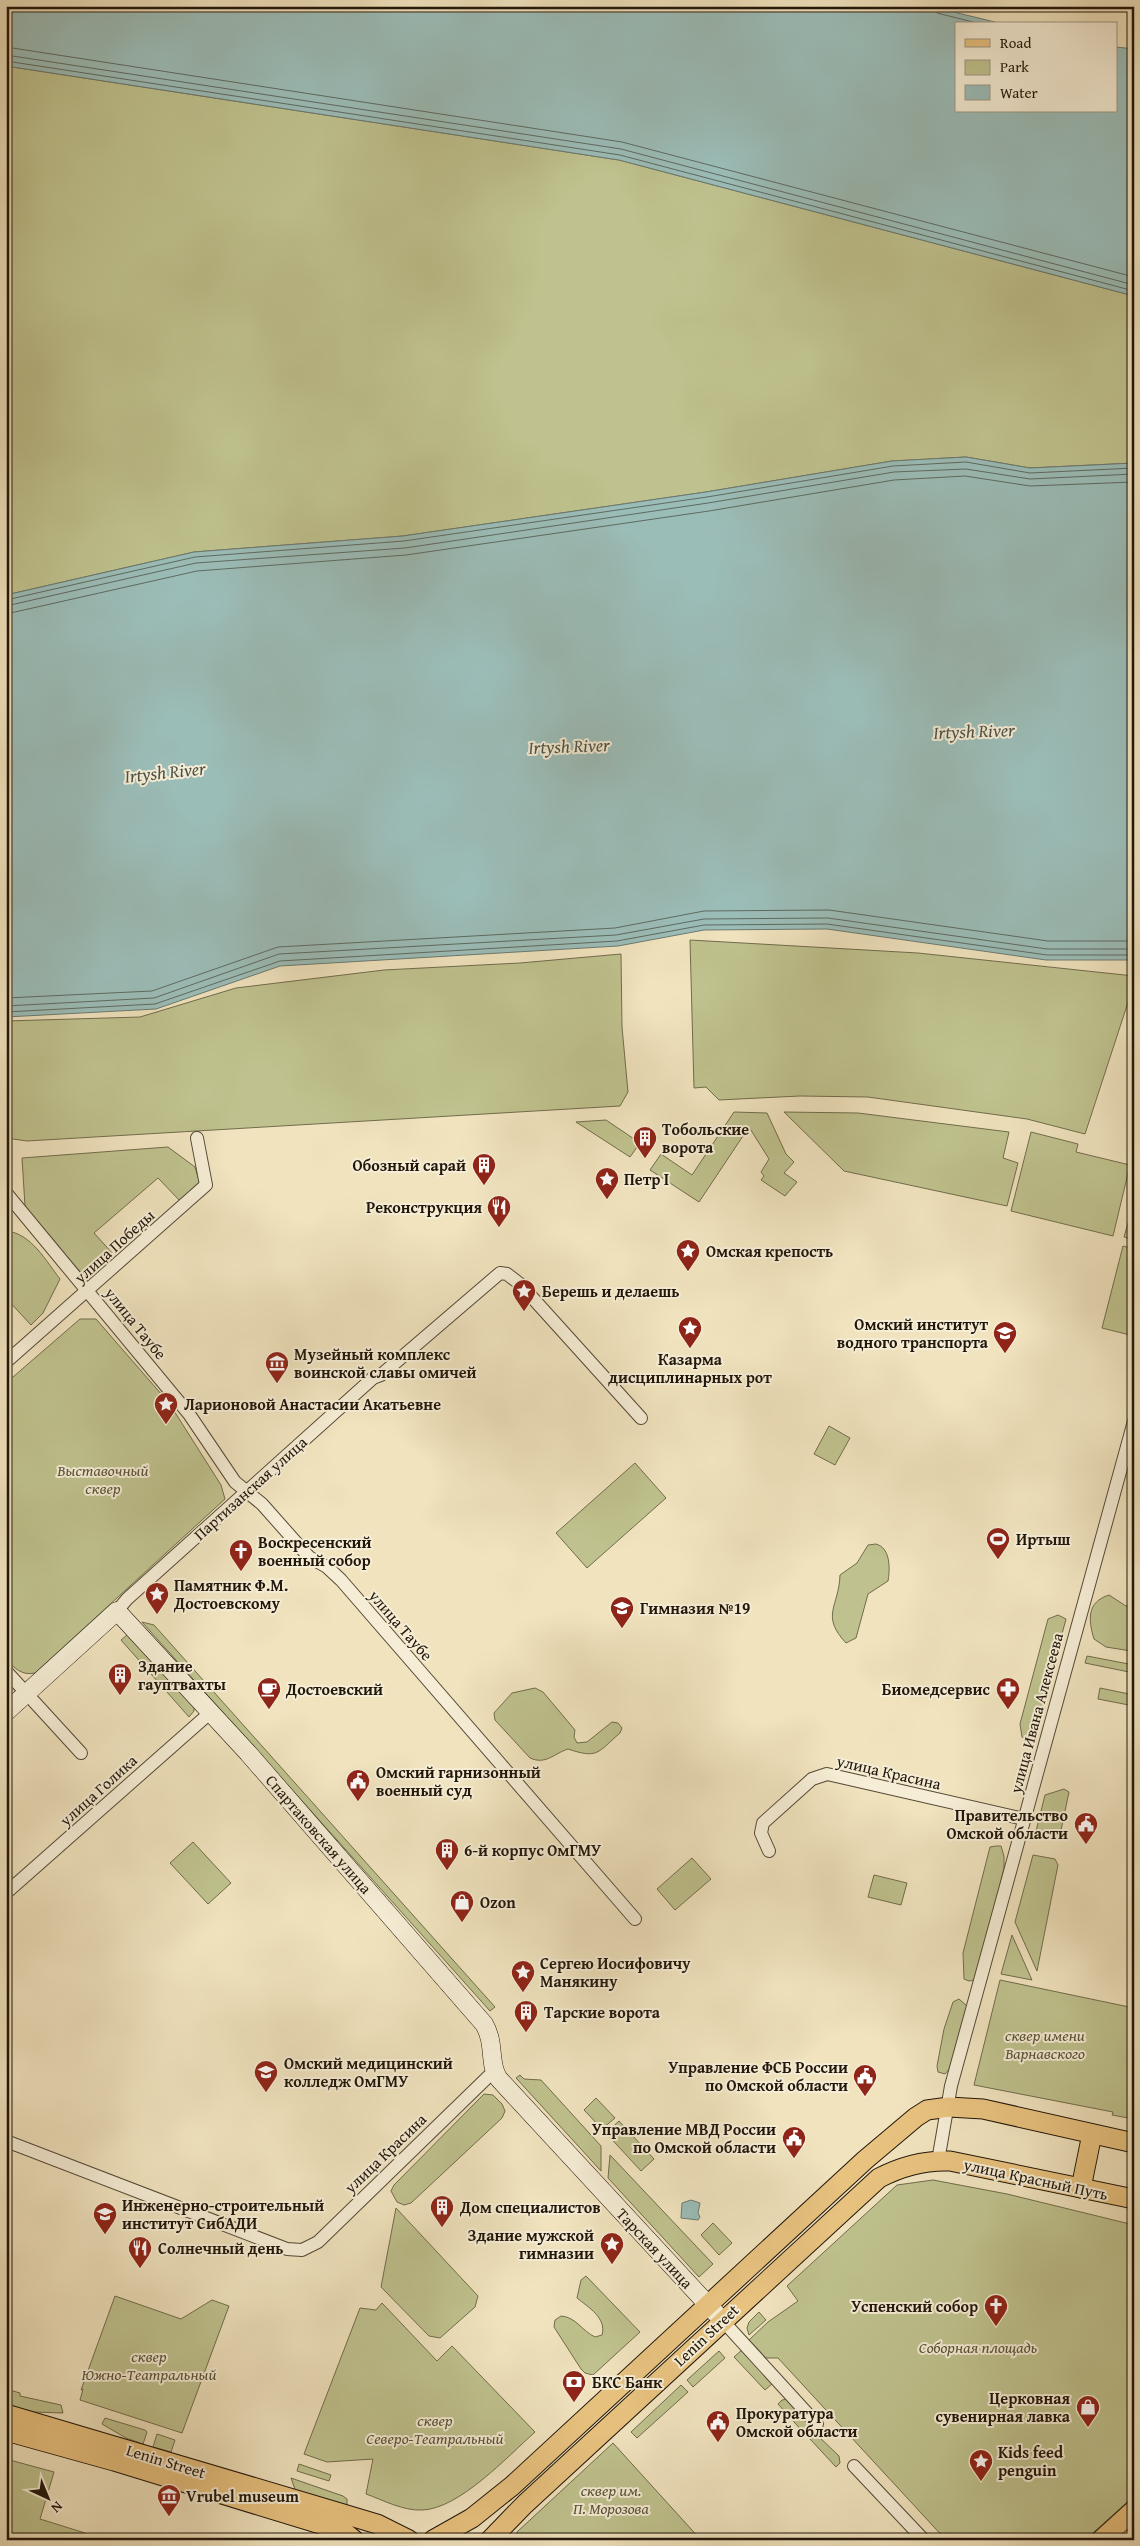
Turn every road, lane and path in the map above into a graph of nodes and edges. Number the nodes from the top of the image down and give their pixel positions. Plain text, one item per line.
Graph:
1 (197, 1138) dead end
2 (7, 1194) edge
3 (88, 1290) junction
4 (6, 1362) edge
5 (641, 1418) dead end
6 (1134, 1421) edge
7 (246, 1492) junction
8 (117, 1611) junction
9 (6, 1671) edge
10 (27, 1693) junction
11 (6, 1712) edge
12 (211, 1712) junction
13 (81, 1753) dead end
14 (1024, 1819) junction
15 (768, 1850) dead end
16 (6, 1893) edge
17 (635, 1918) dead end
18 (494, 2071) junction
19 (949, 2107) junction
20 (1092, 2134) junction
21 (6, 2141) edge
22 (1134, 2143) edge
23 (938, 2161) junction
24 (1081, 2188) junction
25 (1134, 2199) edge
26 (708, 2305) junction
27 (722, 2320) junction
28 (6, 2414) edge
29 (592, 2414) junction
30 (817, 2424) dead end
31 (606, 2428) junction
32 (6, 2431) edge
33 (854, 2466) dead end
34 (1134, 2510) edge
35 (349, 2535) edge
36 (1134, 2537) edge
37 (491, 2539) edge
38 (409, 2540) edge
39 (433, 2540) edge
40 (924, 2540) edge
41 (1101, 2540) edge
42 (1130, 2540) edge

1 - 3 street, улица Победы
2 - 3 street, улица Таубе
3 - 4 street, улица Победы
3 - 7 street, улица Таубе
5 - 7 street, Партизанская улица
6 - 14 street, улица Ивана Алексеева
7 - 8 street, Партизанская улица
7 - 17 street, улица Таубе
8 - 10 street, Партизанская улица
8 - 12 street, Спартаковская улица
9 - 10 street
10 - 11 street, Партизанская улица
10 - 13 street
12 - 16 street, улица Голика
12 - 18 street, Спартаковская улица
14 - 15 street, улица Красина
14 - 19 street, улица Ивана Алексеева
18 - 21 street, улица Красина
18 - 26 street, Тарская улица
19 - 20 main road
19 - 23 street, улица Ивана Алексеева
19 - 26 main road, Lenin Street
20 - 22 main road
20 - 24 main road
23 - 24 main road, улица Красный Путь
23 - 27 main road, Lenin Street
24 - 25 main road, улица Красный Путь
26 - 27 street, Тарская улица
26 - 29 main road, Lenin Street
27 - 30 street, Тарская улица
27 - 31 main road, Lenin Street
28 - 38 main road, Lenin Street
29 - 31 main road
29 - 39 main road, Lenin Street
31 - 37 main road, Lenin Street
32 - 35 main road, Lenin Street
33 - 40 street
34 - 41 main road
36 - 42 main road

